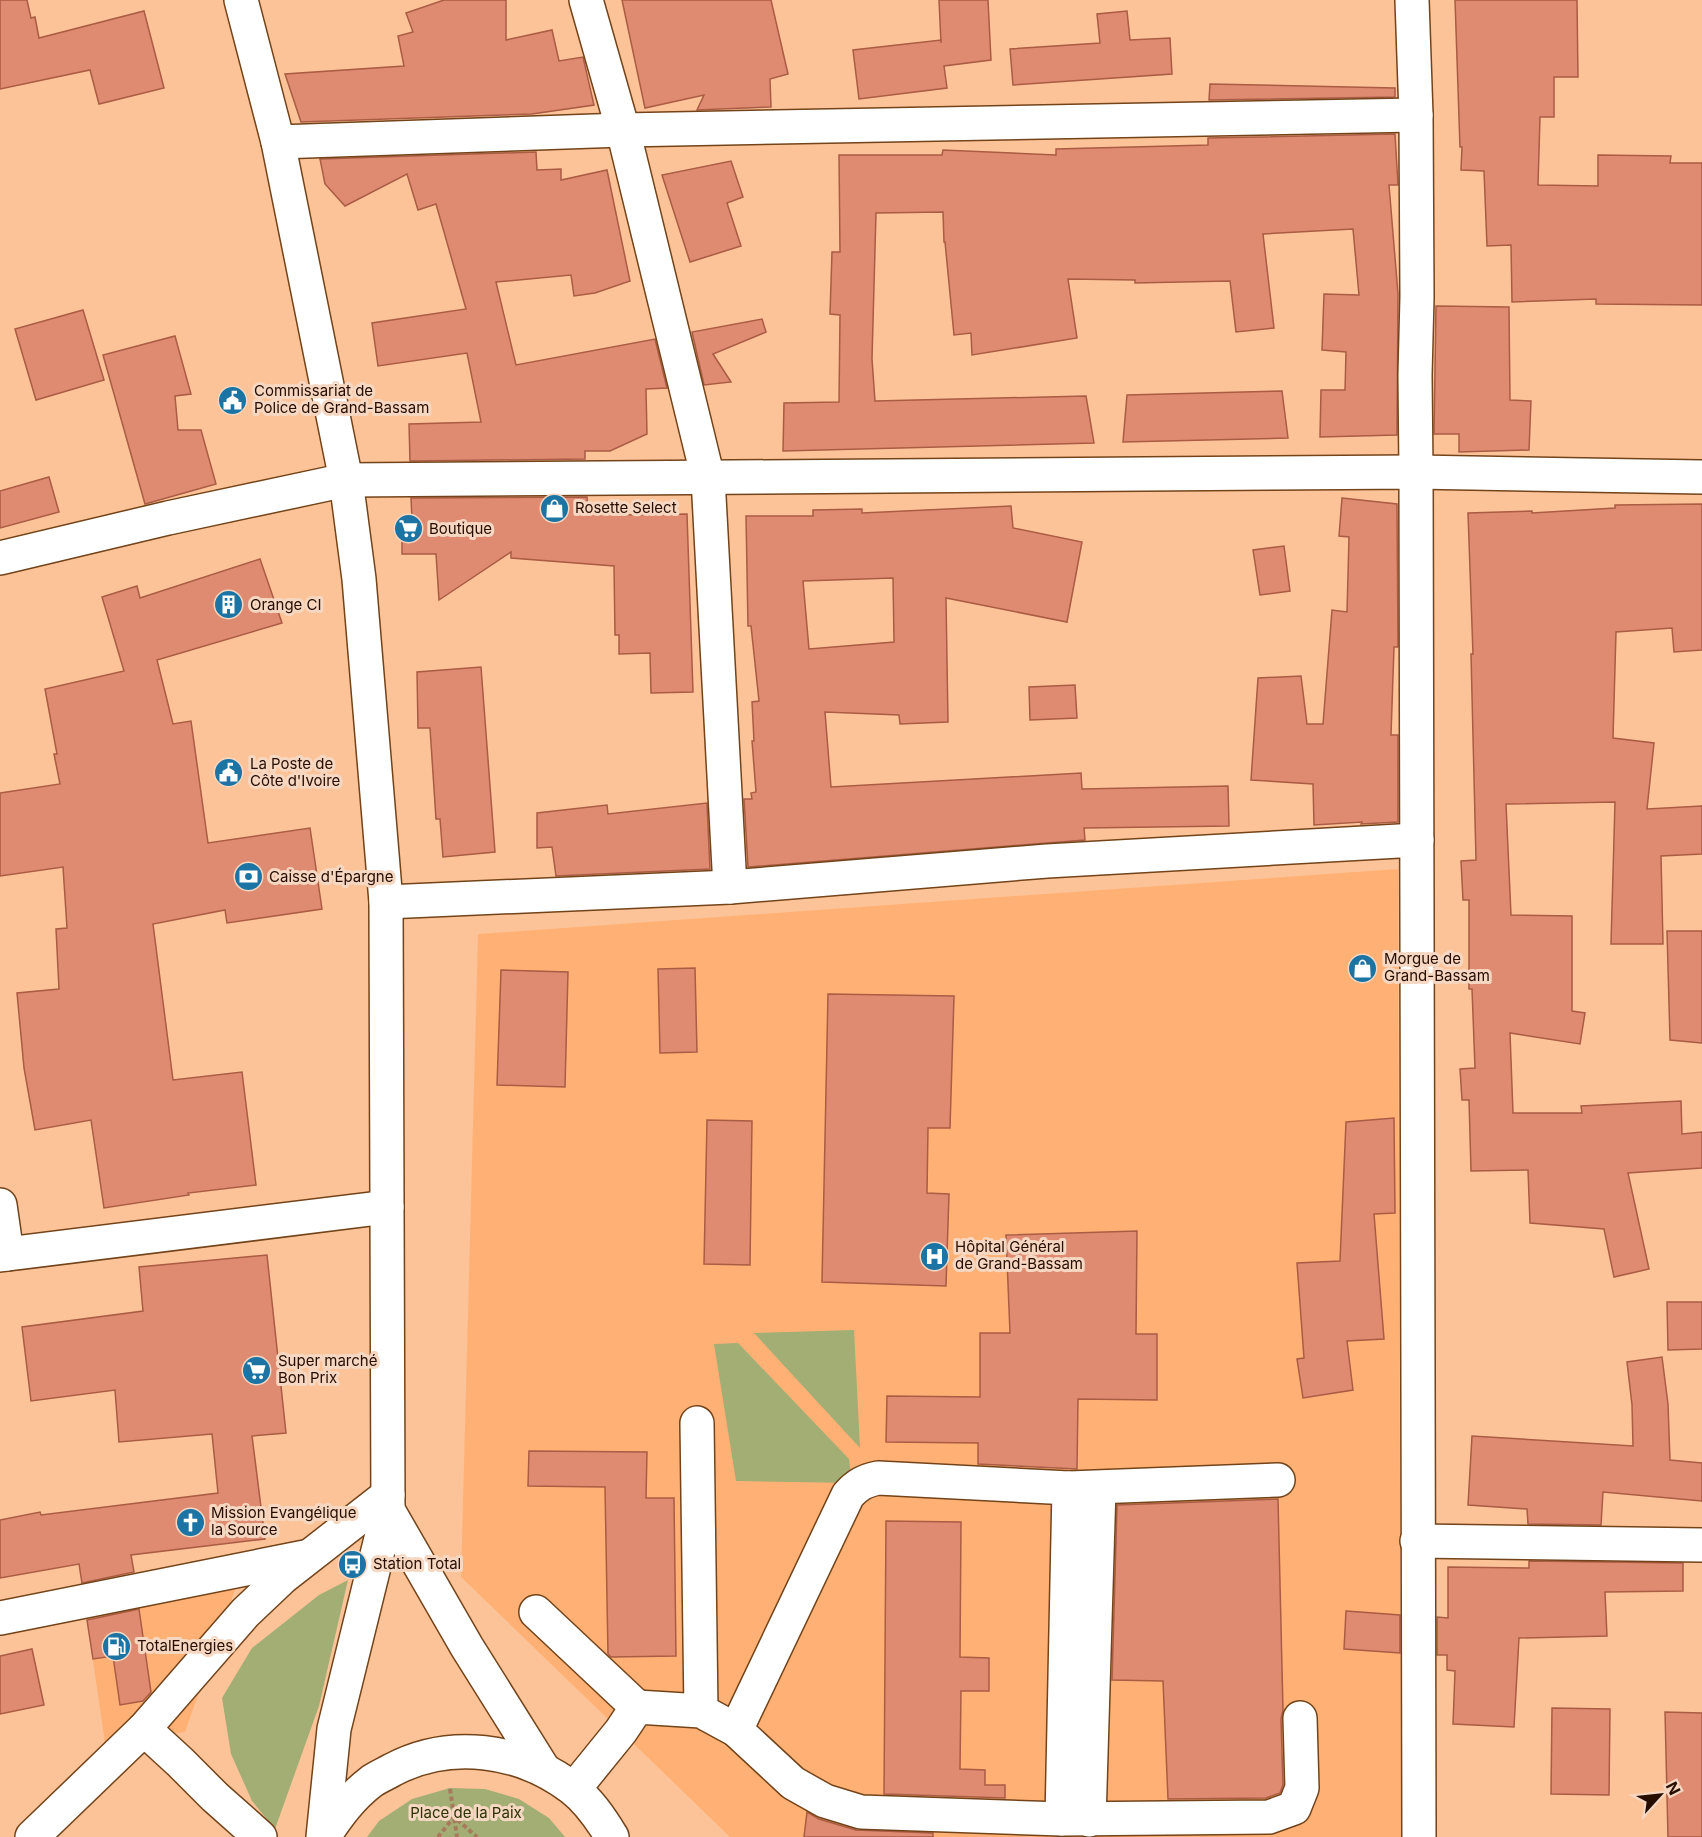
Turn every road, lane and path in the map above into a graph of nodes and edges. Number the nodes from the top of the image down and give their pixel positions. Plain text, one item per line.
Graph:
1 (241, 0) edge
2 (586, 0) edge
3 (1412, 0) edge
4 (1416, 115) junction
5 (623, 130) junction
6 (278, 142) junction
7 (1416, 472) junction
8 (1702, 477) edge
9 (708, 478) junction
10 (346, 480) junction
11 (0, 558) edge
12 (1417, 840) junction
13 (730, 887) junction
14 (386, 902) junction
15 (0, 1205) edge
16 (387, 1207) junction
17 (4, 1255) edge
18 (697, 1423) dead end
19 (1278, 1480) dead end
20 (1084, 1488) junction
21 (388, 1503) junction
22 (1417, 1541) junction
23 (1702, 1545) edge
24 (312, 1556) junction
25 (536, 1612) dead end
26 (0, 1618) edge
27 (637, 1707) junction
28 (701, 1711) junction
29 (1300, 1718) dead end
30 (144, 1729) junction
31 (736, 1730) junction
32 (444, 1752) junction
33 (544, 1770) junction
34 (574, 1789) junction
35 (454, 1817) junction
36 (1076, 1820) junction
37 (32, 1837) edge
38 (260, 1837) edge
39 (323, 1837) edge
40 (438, 1837) edge
41 (457, 1837) edge
42 (477, 1837) edge
43 (612, 1837) edge
44 (1419, 1837) edge

1 - 6 street
2 - 5 street
3 - 4 street
4 - 5 street
4 - 7 street
5 - 6 street
5 - 9 street
6 - 10 street
7 - 8 street
7 - 9 street
7 - 12 street
9 - 10 street
9 - 13 street
10 - 11 street
10 - 14 street
12 - 13 street
12 - 22 street
13 - 14 street
14 - 16 street
15 - 17 street
16 - 17 street
16 - 21 street
18 - 28 street
19 - 20 street
20 - 31 street
20 - 36 street
21 - 24 street
21 - 33 street
21 - 39 street
22 - 23 street
22 - 44 street
24 - 26 street
24 - 30 street
25 - 27 street
27 - 28 street
27 - 34 street
28 - 31 street
29 - 36 street
30 - 37 street
30 - 38 street
31 - 36 street
32 - 33 street
32 - 35 path
32 - 39 street
33 - 34 street
34 - 43 street
35 - 40 path
35 - 41 path
35 - 42 path

